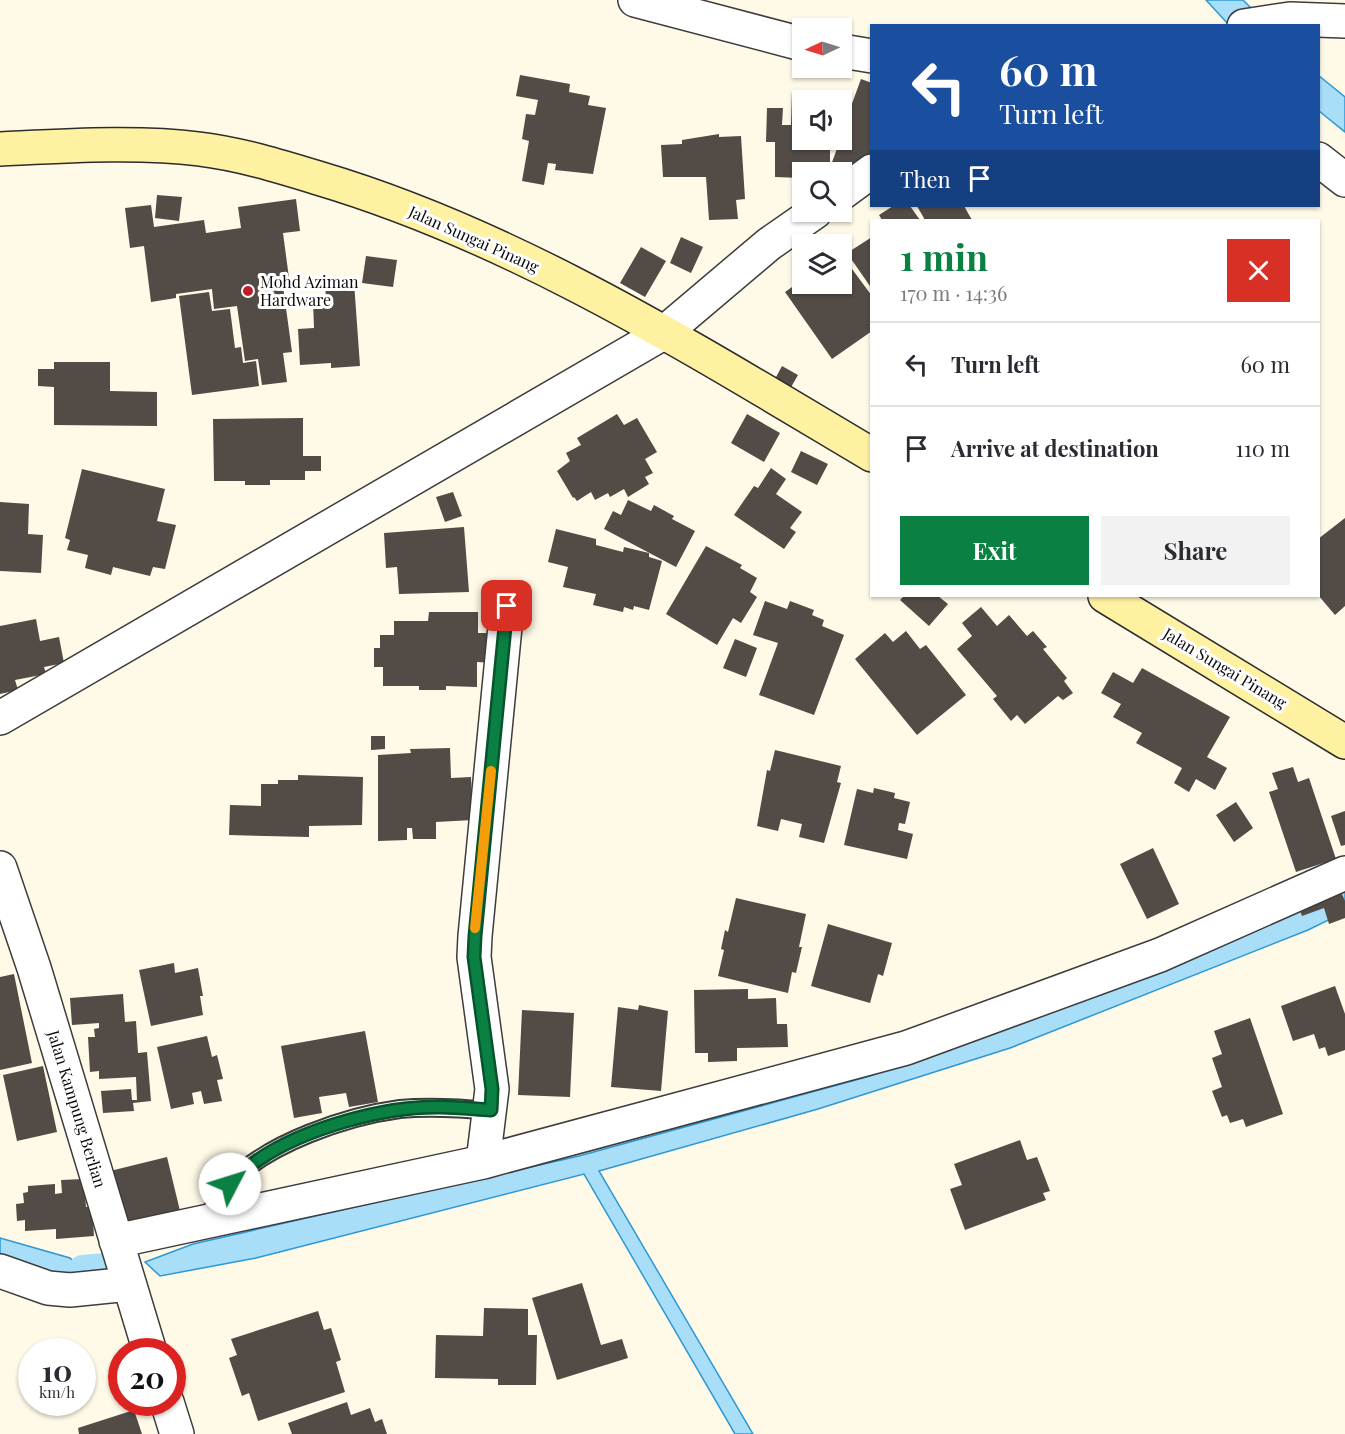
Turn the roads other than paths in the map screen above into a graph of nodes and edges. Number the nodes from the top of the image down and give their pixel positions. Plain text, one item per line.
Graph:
1 (637, 0) edge
2 (1245, 17) edge
3 (1345, 21) edge
4 (792, 41) edge
5 (852, 53) edge
6 (870, 56) edge
7 (0, 149) edge
8 (1320, 161) edge
9 (870, 172) edge
10 (1345, 180) edge
11 (852, 186) edge
12 (801, 222) edge
13 (665, 332) junction
14 (870, 454) edge
15 (1107, 597) edge
16 (507, 606) dead end
17 (0, 718) edge
18 (1345, 742) edge
19 (0, 868) edge
20 (1345, 873) edge
21 (491, 1110) junction
22 (483, 1162) junction
23 (204, 1222) junction
24 (116, 1241) junction
25 (0, 1271) edge
26 (129, 1284) junction
27 (146, 1338) edge
28 (171, 1416) edge
29 (177, 1434) edge

1 - 4 street
2 - 3 street
5 - 6 street
7 - 13 street, Jalan Sungai Pinang
8 - 10 street
9 - 11 street
12 - 13 street
13 - 14 street, Jalan Sungai Pinang
13 - 17 street
15 - 18 street, Jalan Sungai Pinang
16 - 21 street
19 - 24 street, Jalan Kampung Berlian
20 - 22 street
21 - 22 street
21 - 23 lane
22 - 23 street
23 - 24 street
24 - 26 street, Jalan Kampung Berlian
25 - 26 street
26 - 27 street, Jalan Kampung Berlian
28 - 29 street

